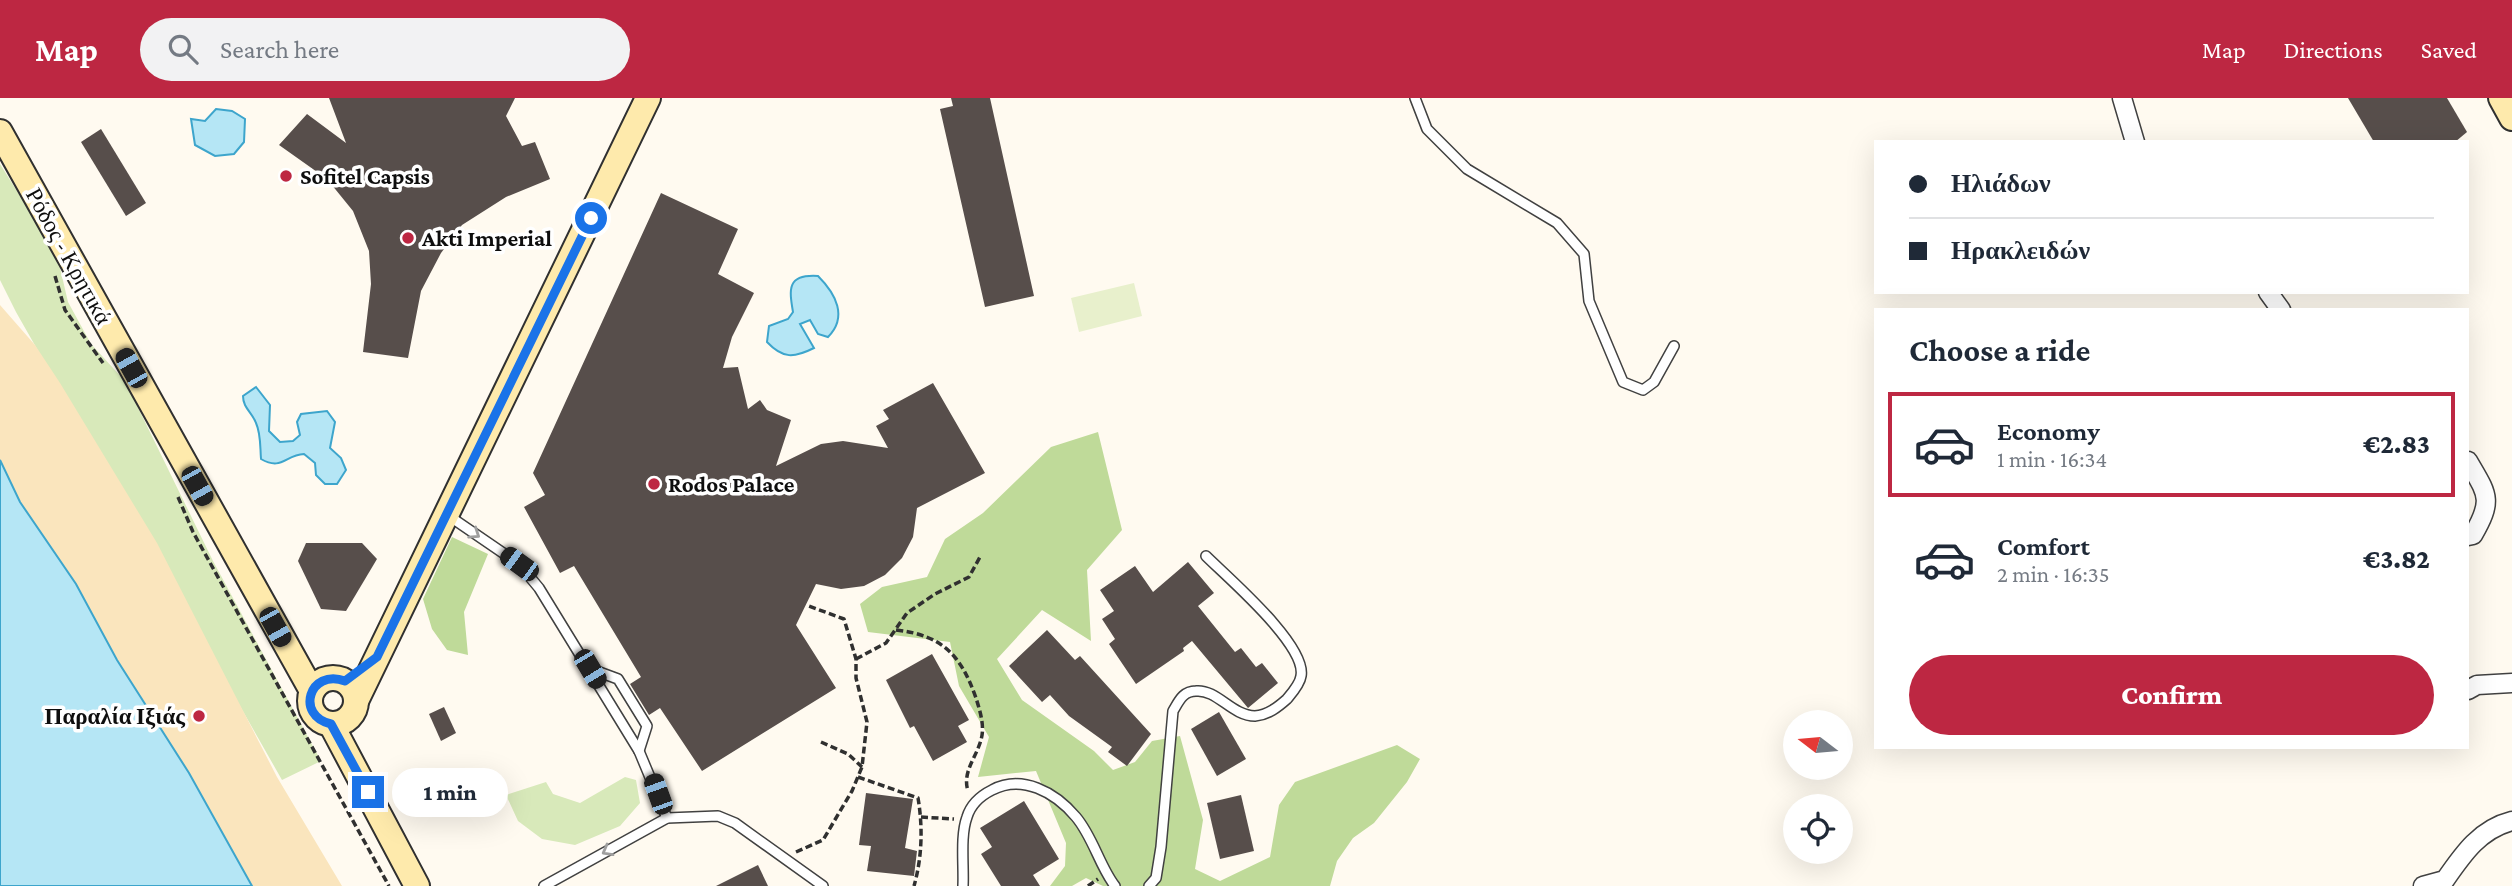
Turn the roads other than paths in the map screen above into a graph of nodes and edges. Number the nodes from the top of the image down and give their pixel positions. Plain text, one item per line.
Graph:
1 (648, 98) edge
2 (1415, 98) edge
3 (2122, 98) edge
4 (2501, 98) edge
5 (2512, 118) edge
6 (0, 132) edge
7 (2134, 140) edge
8 (1674, 346) dead end
9 (2469, 463) edge
10 (446, 514) junction
11 (2469, 536) edge
12 (1206, 556) dead end
13 (590, 669) junction
14 (2512, 682) edge
15 (2469, 689) edge
16 (332, 702) junction
17 (639, 751) junction
18 (667, 818) junction
19 (2512, 821) edge
20 (1114, 885) edge
21 (417, 886) edge
22 (544, 886) edge
23 (823, 886) edge
24 (963, 886) edge
25 (1149, 886) edge
26 (2423, 886) edge

1 - 10 main road
2 - 8 lane
3 - 7 street
4 - 5 main road
6 - 16 main road, Ρόδος - Κρητικά
9 - 11 street
10 -> 13 lane
10 - 16 main road
12 - 25 lane
13 - 17 lane
13 - 17 lane
14 - 15 street
16 - 21 main road, Ρόδος - Κρητικά
17 - 18 lane
18 -> 22 lane
18 - 23 lane
19 - 26 street
20 - 24 lane

